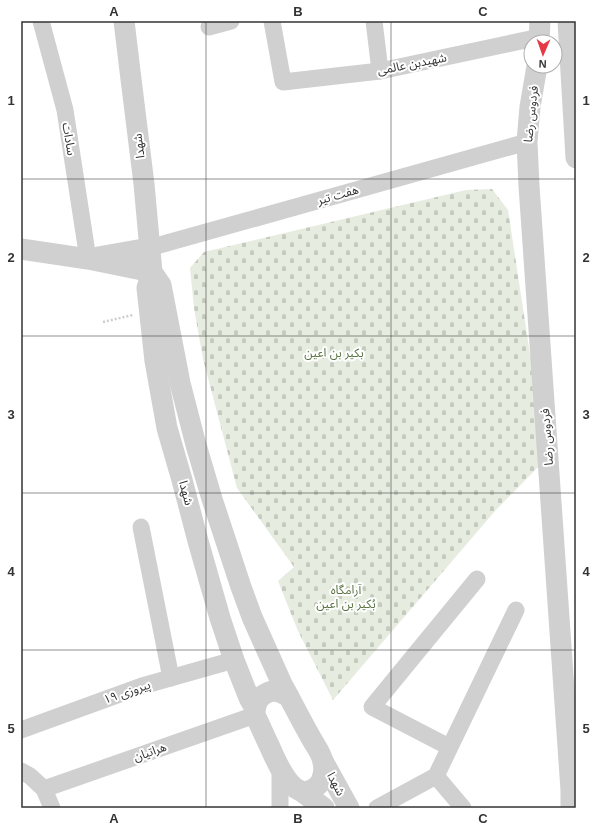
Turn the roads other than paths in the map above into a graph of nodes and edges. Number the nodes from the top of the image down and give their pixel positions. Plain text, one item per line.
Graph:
1 (41, 21) edge
2 (124, 21) edge
3 (231, 21) edge
4 (272, 21) edge
5 (374, 21) edge
6 (568, 21) edge
7 (209, 26) dead end
8 (540, 33) edge
9 (380, 71) junction
10 (536, 74) edge
11 (527, 142) junction
12 (576, 158) edge
13 (150, 248) junction
14 (21, 249) edge
15 (46, 252) junction
16 (88, 259) junction
17 (21, 260) edge
18 (152, 272) junction
19 (141, 527) dead end
20 (477, 579) dead end
21 (516, 610) dead end
22 (234, 660) junction
23 (171, 678) junction
24 (289, 697) junction
25 (255, 711) junction
26 (21, 730) edge
27 (450, 747) junction
28 (323, 761) junction
29 (280, 770) junction
30 (21, 771) edge
31 (436, 776) junction
32 (44, 789) junction
33 (301, 791) junction
34 (52, 808) edge
35 (280, 808) edge
36 (324, 808) edge
37 (348, 808) edge
38 (377, 808) edge
39 (463, 808) edge
40 (571, 808) edge

1 - 16 street, سادات
2 - 13 street, شهدا
3 - 7 street
4 - 9 street, شهیدبن عالمی
5 - 9 street
6 - 12 street
8 - 9 street, شهیدبن عالمی
10 - 11 street, فردوس رضا
11 - 13 street, هفت تیر
11 - 40 street, فردوس رضا
13 - 16 street
13 - 18 street, شهدا
14 - 15 street
15 - 16 street
15 - 17 street
16 - 18 street
18 - 22 street, شهدا
18 - 24 street, شهدا
19 - 23 street
20 - 27 street
21 - 27 street
22 - 23 street, پیروزی ۱۹
22 - 25 street, شهدا
23 - 26 street, پیروزی ۱۹
24 - 25 street
24 - 28 street, شهدا
25 - 29 street, شهدا
25 - 32 street, هراتیان
27 - 31 street
28 - 33 street
28 - 37 street, شهدا
29 - 33 street, شهدا
29 - 35 street
30 - 32 street
31 - 38 street
31 - 39 street
32 - 34 street
33 - 36 street, شهدا

